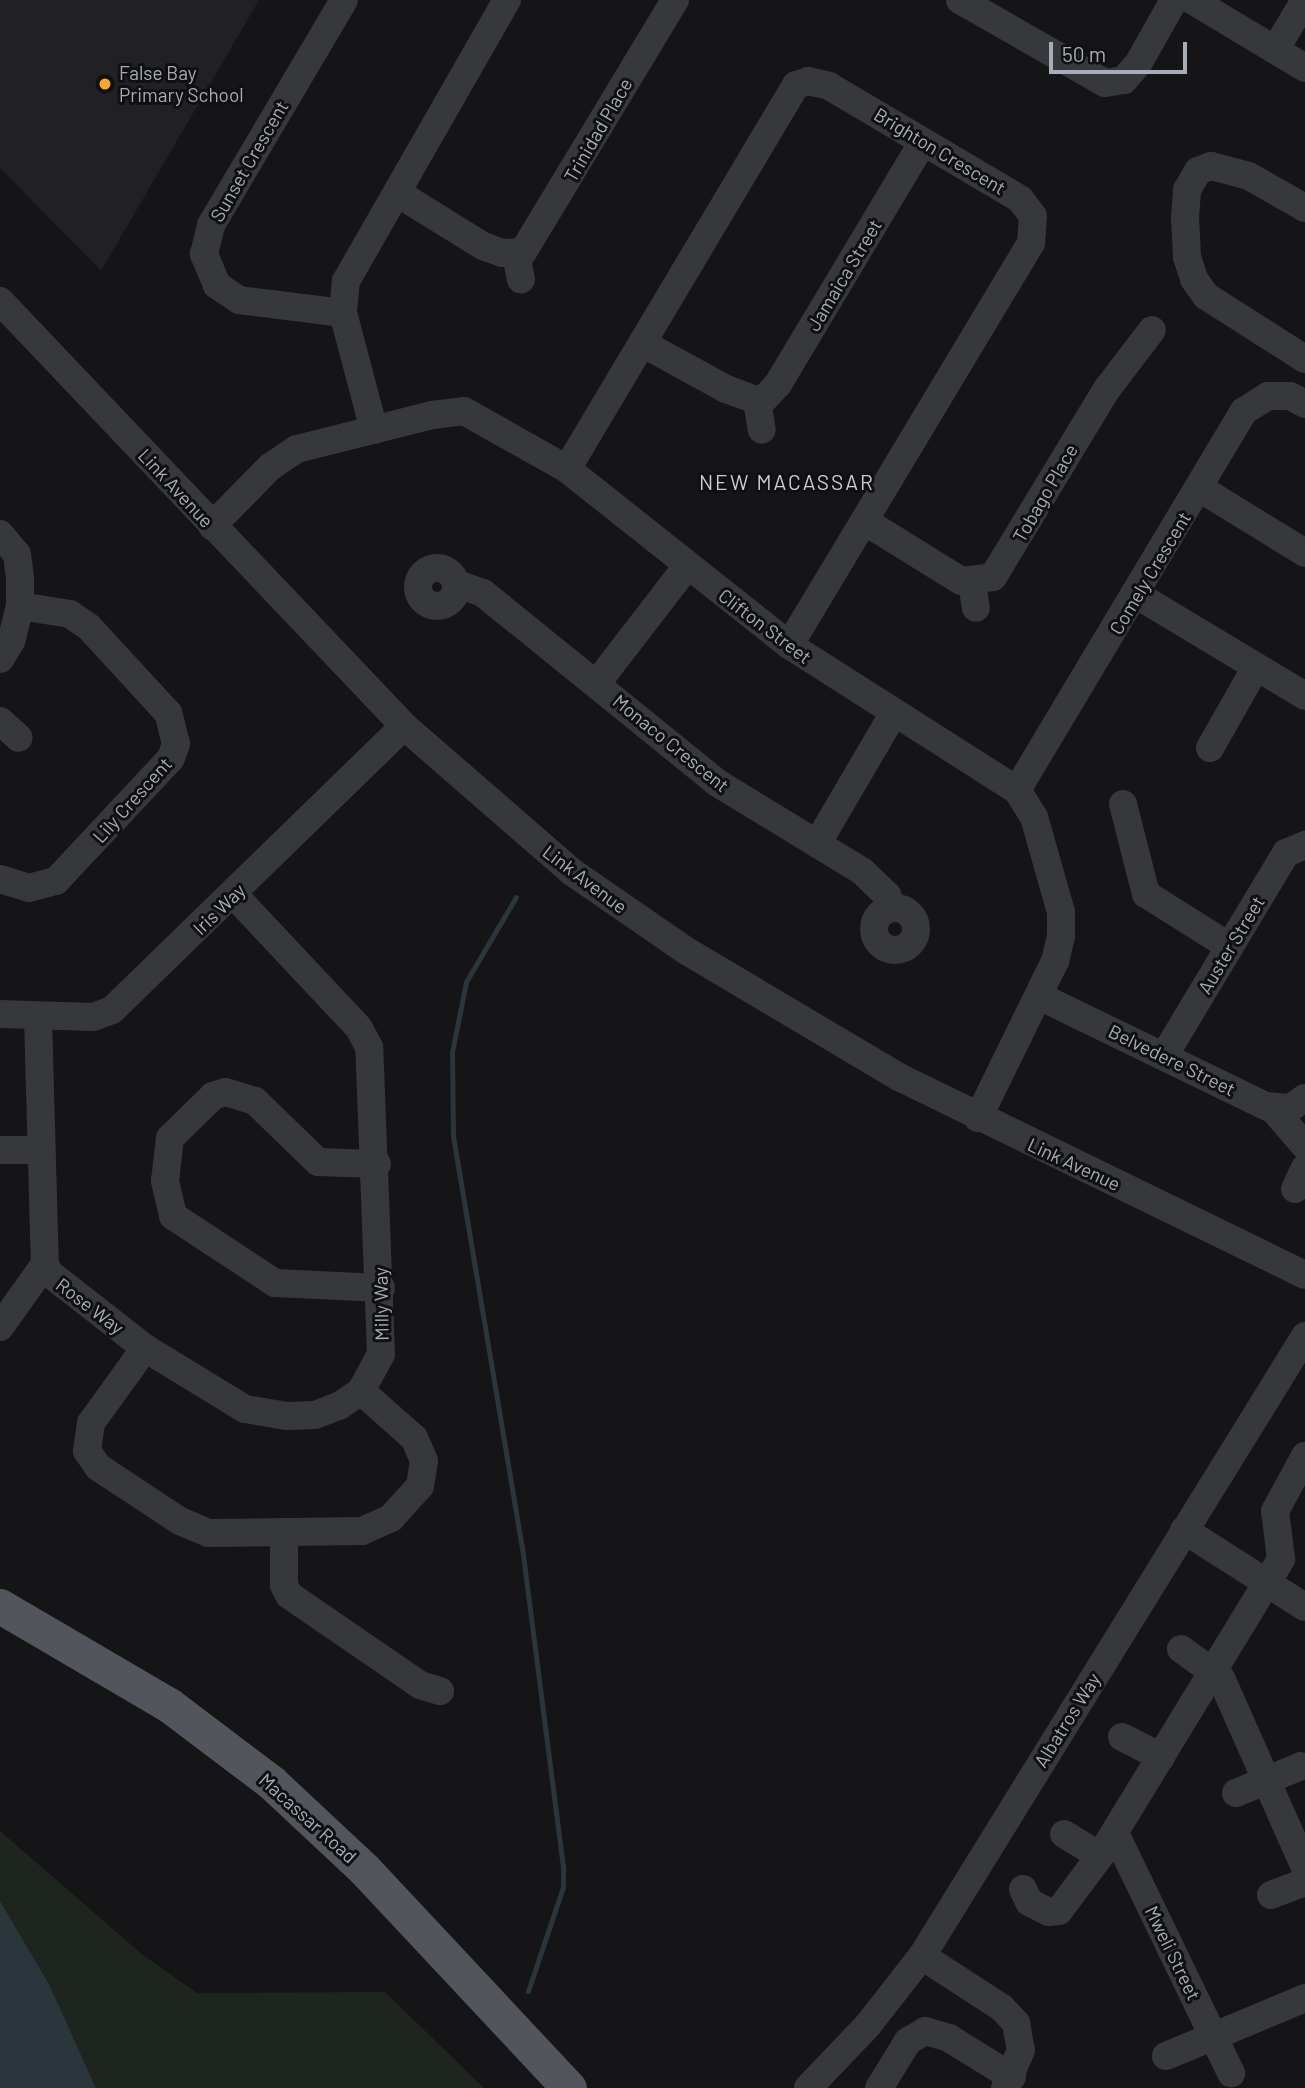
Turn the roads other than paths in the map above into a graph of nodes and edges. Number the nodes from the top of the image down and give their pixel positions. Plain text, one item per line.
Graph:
1 (344, 0) edge
2 (507, 0) edge
3 (675, 0) edge
4 (960, 0) edge
5 (1174, 0) edge
6 (1192, 0) edge
7 (1305, 0) edge
8 (1275, 50) junction
9 (1305, 68) edge
10 (923, 142) junction
11 (399, 194) junction
12 (1305, 208) edge
13 (0, 301) edge
14 (343, 313) junction
15 (1152, 330) dead end
16 (642, 343) junction
17 (1305, 359) edge
18 (757, 400) junction
19 (1305, 404) edge
20 (373, 430) junction
21 (762, 430) dead end
22 (566, 469) junction
23 (1201, 489) junction
24 (866, 522) junction
25 (212, 526) junction
26 (0, 534) edge
27 (1305, 553) edge
28 (687, 566) junction
29 (457, 584) dead end
30 (1137, 595) junction
31 (20, 606) junction
32 (789, 645) junction
33 (0, 659) edge
34 (1256, 667) junction
35 (597, 683) junction
36 (1305, 696) edge
37 (894, 713) junction
38 (404, 726) junction
39 (1210, 748) dead end
40 (1017, 790) junction
41 (1123, 804) dead end
42 (817, 844) junction
43 (1305, 845) edge
44 (0, 878) edge
45 (234, 895) junction
46 (893, 908) dead end
47 (1230, 947) junction
48 (1039, 996) junction
49 (0, 1014) edge
50 (38, 1018) junction
51 (1164, 1056) junction
52 (1305, 1098) edge
53 (1272, 1108) junction
54 (978, 1118) junction
55 (1305, 1146) edge
56 (0, 1150) edge
57 (40, 1150) junction
58 (377, 1164) junction
59 (45, 1264) junction
60 (1305, 1275) edge
61 (382, 1288) junction
62 (0, 1327) edge
63 (1305, 1336) edge
64 (145, 1348) junction
65 (362, 1391) junction
66 (1305, 1456) edge
67 (1184, 1530) junction
68 (284, 1534) junction
69 (1267, 1584) junction
70 (0, 1606) edge
71 (1305, 1608) edge
72 (1181, 1649) dead end
73 (1214, 1669) junction
74 (440, 1691) dead end
75 (1122, 1737) dead end
76 (1161, 1757) junction
77 (1301, 1766) dead end
78 (1266, 1780) junction
79 (1236, 1793) dead end
80 (1064, 1835) dead end
81 (1107, 1845) junction
82 (1305, 1868) edge
83 (1305, 1882) edge
84 (1023, 1889) dead end
85 (1271, 1895) dead end
86 (922, 1955) junction
87 (1305, 1998) edge
88 (1213, 2037) junction
89 (1166, 2056) dead end
90 (1231, 2073) dead end
91 (1009, 2082) edge
92 (569, 2088) edge
93 (808, 2088) edge
94 (879, 2088) edge

1 - 14 street, Sunset Crescent
2 - 11 street
3 - 11 street, Trinidad Place
4 - 5 street
6 - 8 street
7 - 8 street
8 - 9 street
10 - 16 street, Brighton Crescent
10 - 18 street, Jamaica Street
10 - 24 street, Brighton Crescent
11 - 14 street
12 - 17 street
13 - 25 street, Link Avenue
14 - 20 street
15 - 24 street, Tobago Place
16 - 18 street
16 - 22 street, Brighton Crescent
18 - 21 street
19 - 23 street, Comely Crescent
20 - 22 street, Clifton Street
20 - 25 street, Clifton Street
22 - 28 street, Clifton Street
23 - 27 street
23 - 30 street, Comely Crescent
24 - 32 street, Brighton Crescent
25 - 38 street, Link Avenue
26 - 31 street
28 - 32 street, Clifton Street
28 - 35 street, Monaco Crescent
29 - 35 street, Monaco Crescent
30 - 34 street
30 - 40 street, Comely Crescent
31 - 33 street
31 - 44 street, Lily Crescent
32 - 37 street, Clifton Street
34 - 36 street
34 - 39 street
35 - 42 street, Monaco Crescent
37 - 40 street, Clifton Street
37 - 42 street
38 - 45 street, Iris Way
38 - 54 street, Link Avenue
40 - 48 street, Clifton Street
41 - 47 street
42 - 46 street, Monaco Crescent
43 - 47 street, Auster Street
45 - 50 street, Iris Way
45 - 58 street, Milly Way
47 - 51 street, Auster Street
48 - 51 street, Belvedere Street
48 - 54 street, Clifton Street
49 - 50 street, Iris Way
50 - 57 street, Rose Way
51 - 53 street, Belvedere Street
52 - 53 street
53 - 55 street
54 - 60 street, Link Avenue
56 - 57 street
57 - 59 street, Rose Way
58 - 61 street, Milly Way
58 - 61 street
59 - 62 street
59 - 64 street, Rose Way
61 - 65 street, Milly Way
63 - 67 street, Albatros Way
64 - 65 street, Rose Way
64 - 68 street
65 - 68 street
66 - 69 street
67 - 69 street
67 - 86 street, Albatros Way
68 - 74 street
69 - 71 street
69 - 73 street
70 - 92 main road, Macassar Road
72 - 73 street
73 - 76 street
73 - 78 street
75 - 76 street
76 - 81 street
77 - 78 street
78 - 79 street
78 - 82 street
80 - 81 street
81 - 84 street
81 - 88 street, Mweli Street
83 - 85 street
86 - 91 street
86 - 93 street, Albatros Way
87 - 88 street
88 - 89 street
88 - 90 street, Mweli Street
91 - 94 street

